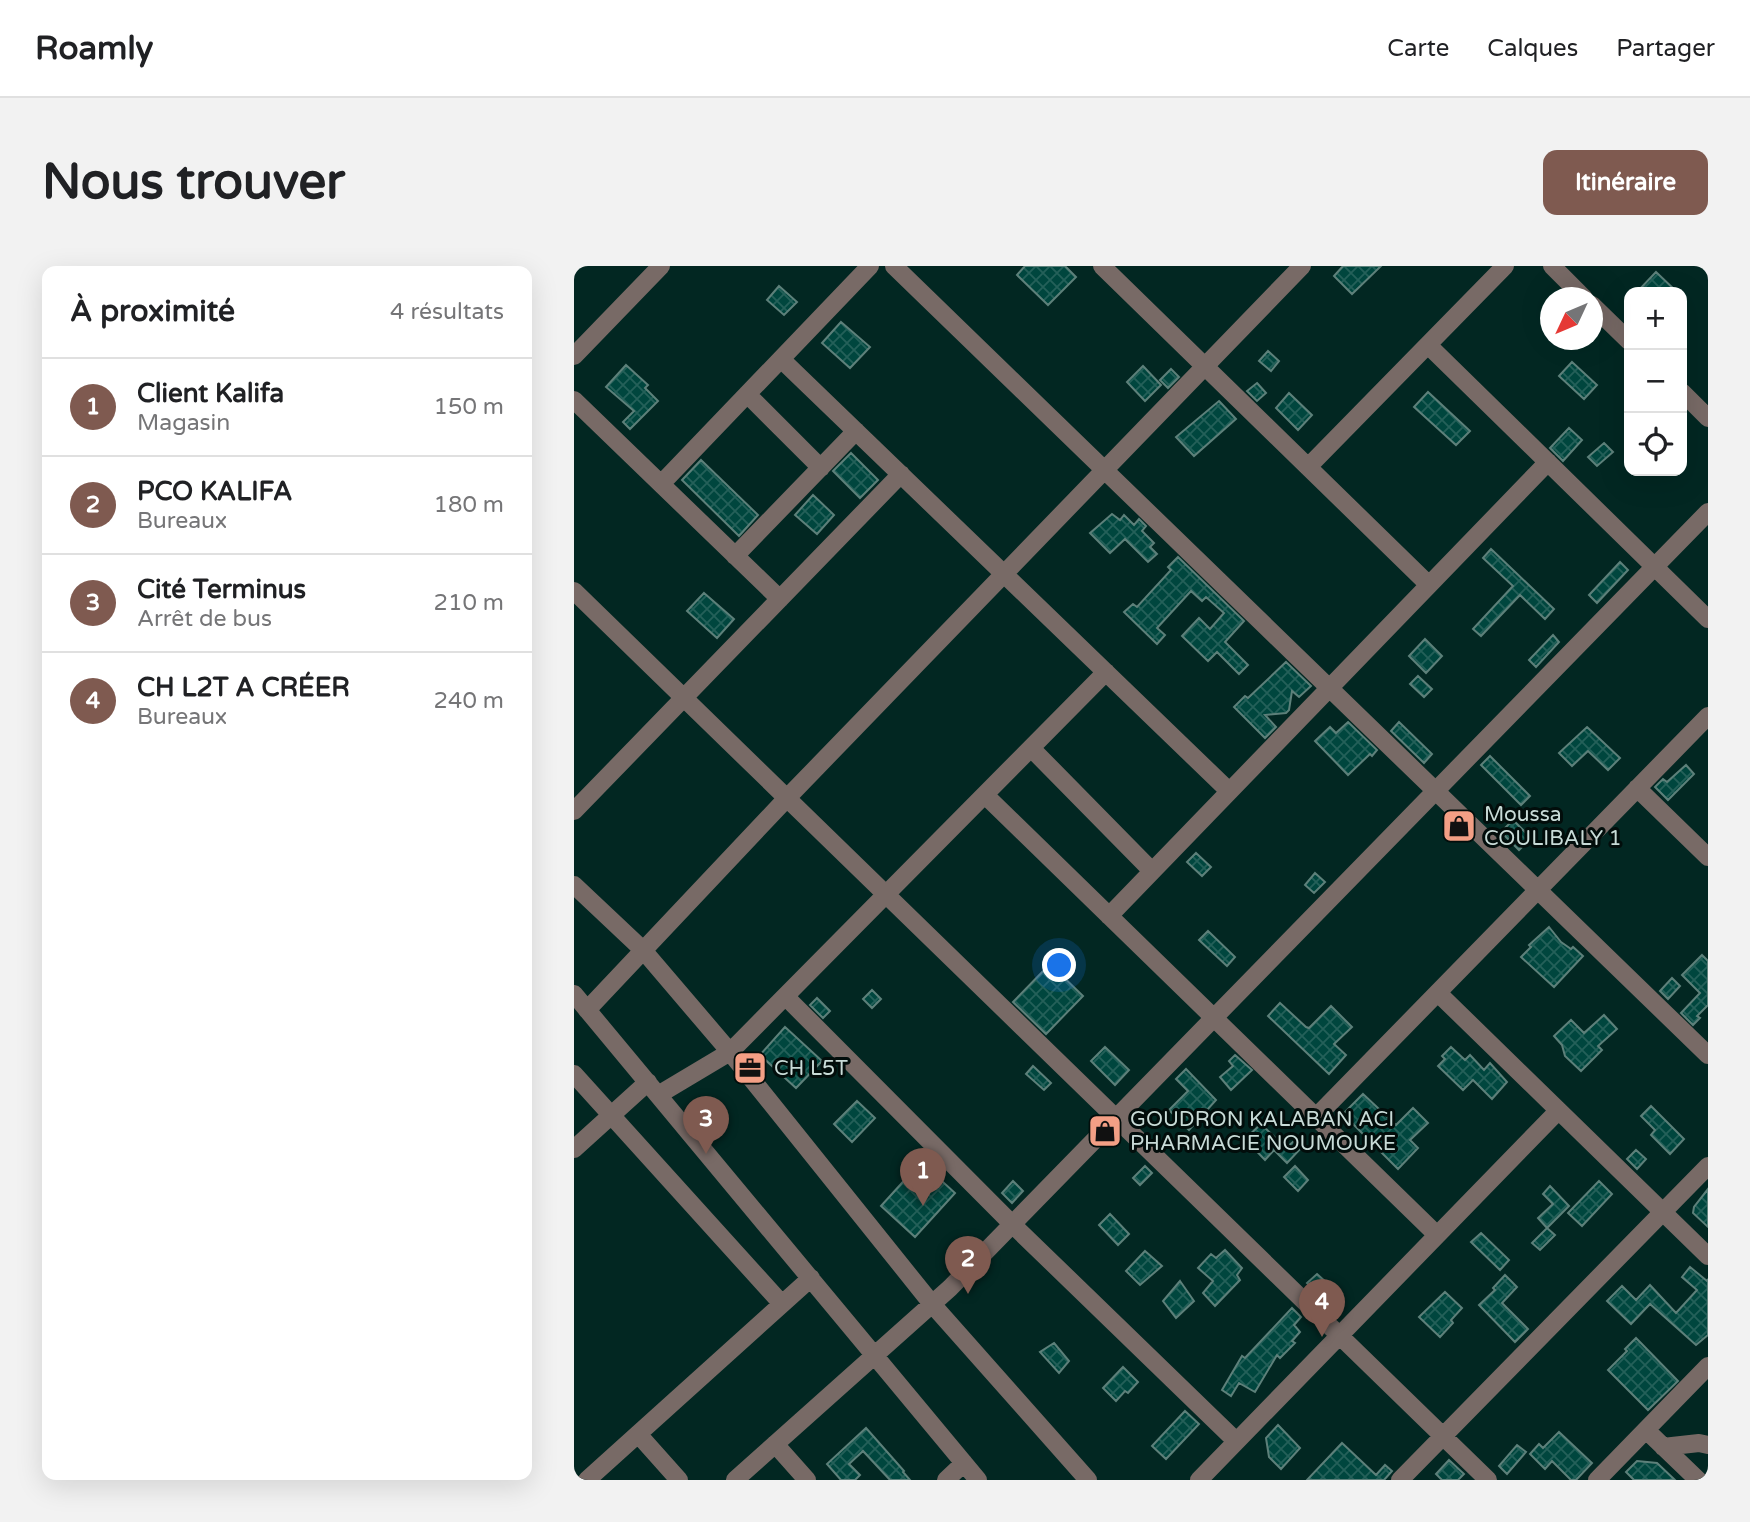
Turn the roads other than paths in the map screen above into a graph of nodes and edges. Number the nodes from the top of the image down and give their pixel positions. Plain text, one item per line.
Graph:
1 (661, 266) edge
2 (870, 266) edge
3 (894, 266) edge
4 (1303, 266) edge
5 (1505, 266) edge
6 (1552, 266) edge
7 (1105, 267) edge
8 (1573, 287) edge
9 (1603, 316) edge
10 (1624, 336) edge
11 (1428, 345) junction
12 (574, 356) edge
13 (781, 359) junction
14 (1205, 366) junction
15 (747, 394) junction
16 (1687, 398) edge
17 (574, 400) edge
18 (1708, 418) edge
19 (856, 431) junction
20 (1548, 462) junction
21 (1308, 467) junction
22 (821, 468) junction
23 (1105, 470) junction
24 (901, 474) junction
25 (661, 484) junction
26 (1708, 512) edge
27 (735, 556) junction
28 (1655, 567) junction
29 (1004, 574) junction
30 (1429, 585) junction
31 (574, 591) edge
32 (780, 598) junction
33 (1708, 619) edge
34 (1106, 672) junction
35 (1329, 688) junction
36 (684, 698) junction
37 (1708, 716) edge
38 (1031, 748) junction
39 (1637, 788) junction
40 (1229, 791) junction
41 (1435, 791) junction
42 (985, 795) junction
43 (787, 798) junction
44 (574, 811) edge
45 (1708, 857) edge
46 (1153, 871) junction
47 (574, 886) edge
48 (1538, 890) junction
49 (886, 895) junction
50 (1109, 916) junction
51 (643, 950) junction
52 (1438, 993) junction
53 (574, 994) edge
54 (786, 997) junction
55 (587, 1010) junction
56 (1214, 1018) junction
57 (730, 1052) junction
58 (1708, 1055) edge
59 (574, 1074) edge
60 (653, 1088) junction
61 (1558, 1111) junction
62 (611, 1115) junction
63 (1317, 1117) junction
64 (1116, 1118) junction
65 (574, 1149) edge
66 (1708, 1166) edge
67 (1663, 1212) junction
68 (1012, 1224) junction
69 (1437, 1235) junction
70 (1708, 1256) edge
71 (811, 1278) junction
72 (782, 1304) junction
73 (932, 1304) junction
74 (1339, 1335) junction
75 (874, 1356) junction
76 (1708, 1366) edge
77 (1646, 1430) junction
78 (638, 1434) junction
79 (1444, 1437) junction
80 (1236, 1441) junction
81 (775, 1444) junction
82 (1708, 1445) edge
83 (1664, 1447) junction
84 (964, 1463) junction
85 (587, 1480) edge
86 (679, 1480) edge
87 (735, 1480) edge
88 (807, 1480) edge
89 (946, 1480) edge
90 (978, 1480) edge
91 (1088, 1480) edge
92 (1199, 1480) edge
93 (1400, 1480) edge
94 (1488, 1480) edge
95 (1597, 1480) edge
96 (1698, 1480) edge

1 - 12 street
2 - 13 street
3 - 23 street
4 - 14 street
5 - 11 street
6 - 8 street
7 - 14 street
9 - 10 street
11 - 20 street
11 - 21 street
13 - 15 street
13 - 19 street
14 - 21 street
14 - 23 street
15 - 22 street
15 - 25 street
16 - 18 street
17 - 25 street
19 - 22 street
19 - 24 street
20 - 28 street
20 - 30 street
21 - 30 street
22 - 27 street
23 - 29 street
23 - 35 street
24 - 29 street
24 - 32 street
25 - 27 street
26 - 28 street
27 - 32 street
28 - 33 street
28 - 41 street
29 - 34 street
29 - 43 street
30 - 35 street
31 - 36 street
32 - 36 street
34 - 38 street
34 - 40 street
35 - 40 street
35 - 41 street
36 - 43 street
36 - 44 street
37 - 39 street
38 - 42 street
38 - 46 street
39 - 45 street
39 - 48 street
40 - 46 street
41 - 48 street
41 - 56 street
42 - 49 street
42 - 50 street
43 - 49 street
43 - 51 street
46 - 50 street
47 - 51 street
48 - 52 street
48 - 58 street
49 - 54 street
49 - 64 street
50 - 56 street
51 - 55 street
51 - 57 street
52 - 61 street
52 - 63 street
53 - 55 street
54 - 57 street
54 - 68 street
55 - 60 street
56 - 63 street
56 - 64 street
57 - 60 street
57 - 73 street
59 - 62 street
60 - 62 street
60 - 71 street
61 - 67 street
61 - 69 street
62 - 65 street
62 - 72 street
63 - 69 street
64 - 68 street
64 - 74 street
66 - 67 street
67 - 70 street
67 - 79 street
68 - 73 street
68 - 80 street
69 - 74 street
71 - 72 street
71 - 75 street
72 - 78 street
73 - 75 street
73 - 91 street
74 - 79 street
74 - 80 street
75 - 81 street
75 - 84 street
76 - 77 street
77 - 83 street
77 - 95 street
78 - 85 street
78 - 86 street
79 - 93 street
79 - 94 street
80 - 92 street
81 - 87 street
81 - 88 street
82 - 83 street
83 - 96 street
84 - 89 street
84 - 90 street

